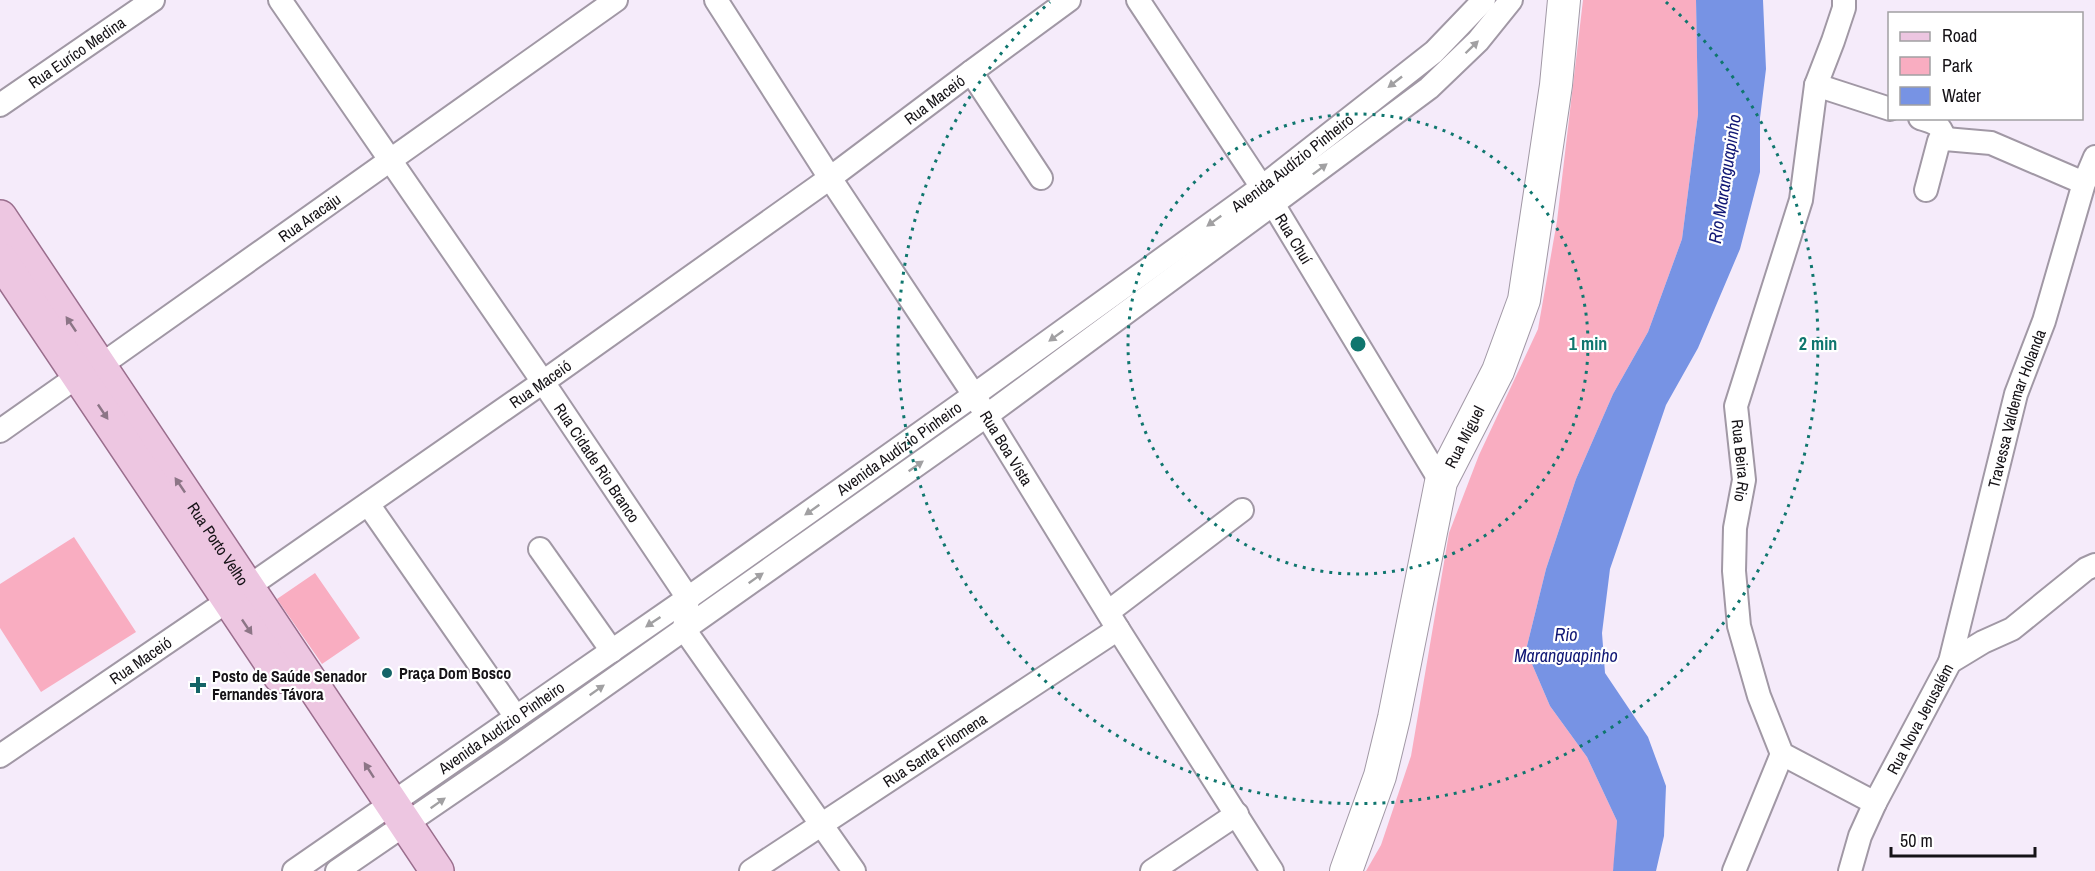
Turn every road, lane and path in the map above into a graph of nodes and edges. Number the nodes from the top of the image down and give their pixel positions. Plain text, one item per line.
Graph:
1 (153, 0) edge
2 (280, 0) edge
3 (616, 0) edge
4 (716, 0) edge
5 (1069, 0) edge
6 (1138, 0) edge
7 (1484, 0) edge
8 (1511, 0) edge
9 (1844, 0) edge
10 (1558, 2) edge
11 (970, 72) junction
12 (1816, 85) junction
13 (0, 105) edge
14 (1888, 108) edge
15 (1925, 120) edge
16 (1945, 139) junction
17 (2095, 157) edge
18 (390, 159) junction
19 (830, 178) junction
20 (1041, 178) dead end
21 (2084, 183) junction
22 (1926, 190) dead end
23 (1268, 196) junction
24 (0, 217) edge
25 (6, 254) edge
26 (1083, 317) junction
27 (1095, 335) junction
28 (89, 371) junction
29 (543, 382) junction
30 (974, 395) junction
31 (986, 416) junction
32 (0, 431) edge
33 (1441, 482) junction
34 (368, 504) junction
35 (1242, 510) dead end
36 (540, 549) dead end
37 (2095, 565) edge
38 (238, 594) junction
39 (688, 598) junction
40 (1113, 620) junction
41 (684, 629) junction
42 (612, 651) junction
43 (1950, 662) junction
44 (516, 717) junction
45 (1782, 754) junction
46 (0, 756) edge
47 (1875, 803) junction
48 (1238, 814) junction
49 (389, 821) junction
50 (823, 825) junction
51 (294, 871) edge
52 (337, 871) edge
53 (410, 871) edge
54 (437, 871) edge
55 (751, 871) edge
56 (854, 871) edge
57 (1152, 871) edge
58 (1272, 871) edge
59 (1346, 871) edge
60 (1734, 871) edge
61 (1850, 871) edge

1 - 13 street, Rua Euríco Medina
2 - 18 street, Rua Cidade Rio Branco
3 - 18 street, Rua Aracaju
4 - 19 street, Rua Boa Vista
5 - 11 street, Rua Maceió
6 - 23 street, Rua Chuí
7 -> 23 street, Avenida Audízio Pinheiro
23 -> 8 street, Avenida Audízio Pinheiro
9 - 12 street, Rua Beira Rio
10 - 33 main road, Rua Miguel
11 - 19 street, Rua Maceió
11 - 20 street
12 - 14 street
12 - 45 street, Rua Beira Rio
15 - 16 street
16 - 21 street
16 - 22 street
17 - 21 street, Travessa Valdemar Holanda
18 - 28 street, Rua Aracaju
18 - 29 street, Rua Cidade Rio Branco
19 - 29 street, Rua Maceió
19 - 30 street, Rua Boa Vista
21 - 43 street, Travessa Valdemar Holanda
23 -> 26 street, Avenida Audízio Pinheiro
23 - 27 street, Avenida Audízio Pinheiro
23 - 33 street, Rua Chuí
24 - 25 main road, Rua Porto Velho
25 - 28 main road, Rua Porto Velho
26 - 27 street
26 -> 30 street, Avenida Audízio Pinheiro
27 - 31 street, Avenida Audízio Pinheiro
28 - 32 street, Rua Aracaju
28 - 38 main road, Rua Porto Velho
29 - 34 street, Rua Maceió
29 - 39 street, Rua Cidade Rio Branco
30 - 31 street, Rua Boa Vista
30 -> 39 street, Avenida Audízio Pinheiro
31 - 40 street, Rua Boa Vista
41 -> 31 street, Avenida Audízio Pinheiro
33 - 59 main road, Rua Miguel
34 - 38 street, Rua Maceió
34 - 44 street
35 - 40 street, Rua Santa Filomena
36 - 42 street
37 - 43 street, Rua Nova Jerusalém
38 - 46 street, Rua Maceió
38 - 49 main road, Rua Porto Velho
39 - 41 street
39 -> 42 street, Avenida Audízio Pinheiro
40 - 48 street, Rua Boa Vista
40 - 50 street, Rua Santa Filomena
49 -> 41 street, Avenida Audízio Pinheiro
41 - 50 street
42 - 44 street, Avenida Audízio Pinheiro
43 - 47 street, Rua Nova Jerusalém
44 - 49 street, Avenida Audízio Pinheiro
45 - 47 street
45 - 60 street
47 - 61 street, Rua Nova Jerusalém
48 - 57 street
48 - 58 street, Rua Boa Vista
49 - 51 street, Avenida Audízio Pinheiro
49 - 52 street, Avenida Audízio Pinheiro
49 - 53 main road, Rua Porto Velho
49 - 54 main road, Rua Porto Velho
50 - 55 street, Rua Santa Filomena
50 - 56 street

